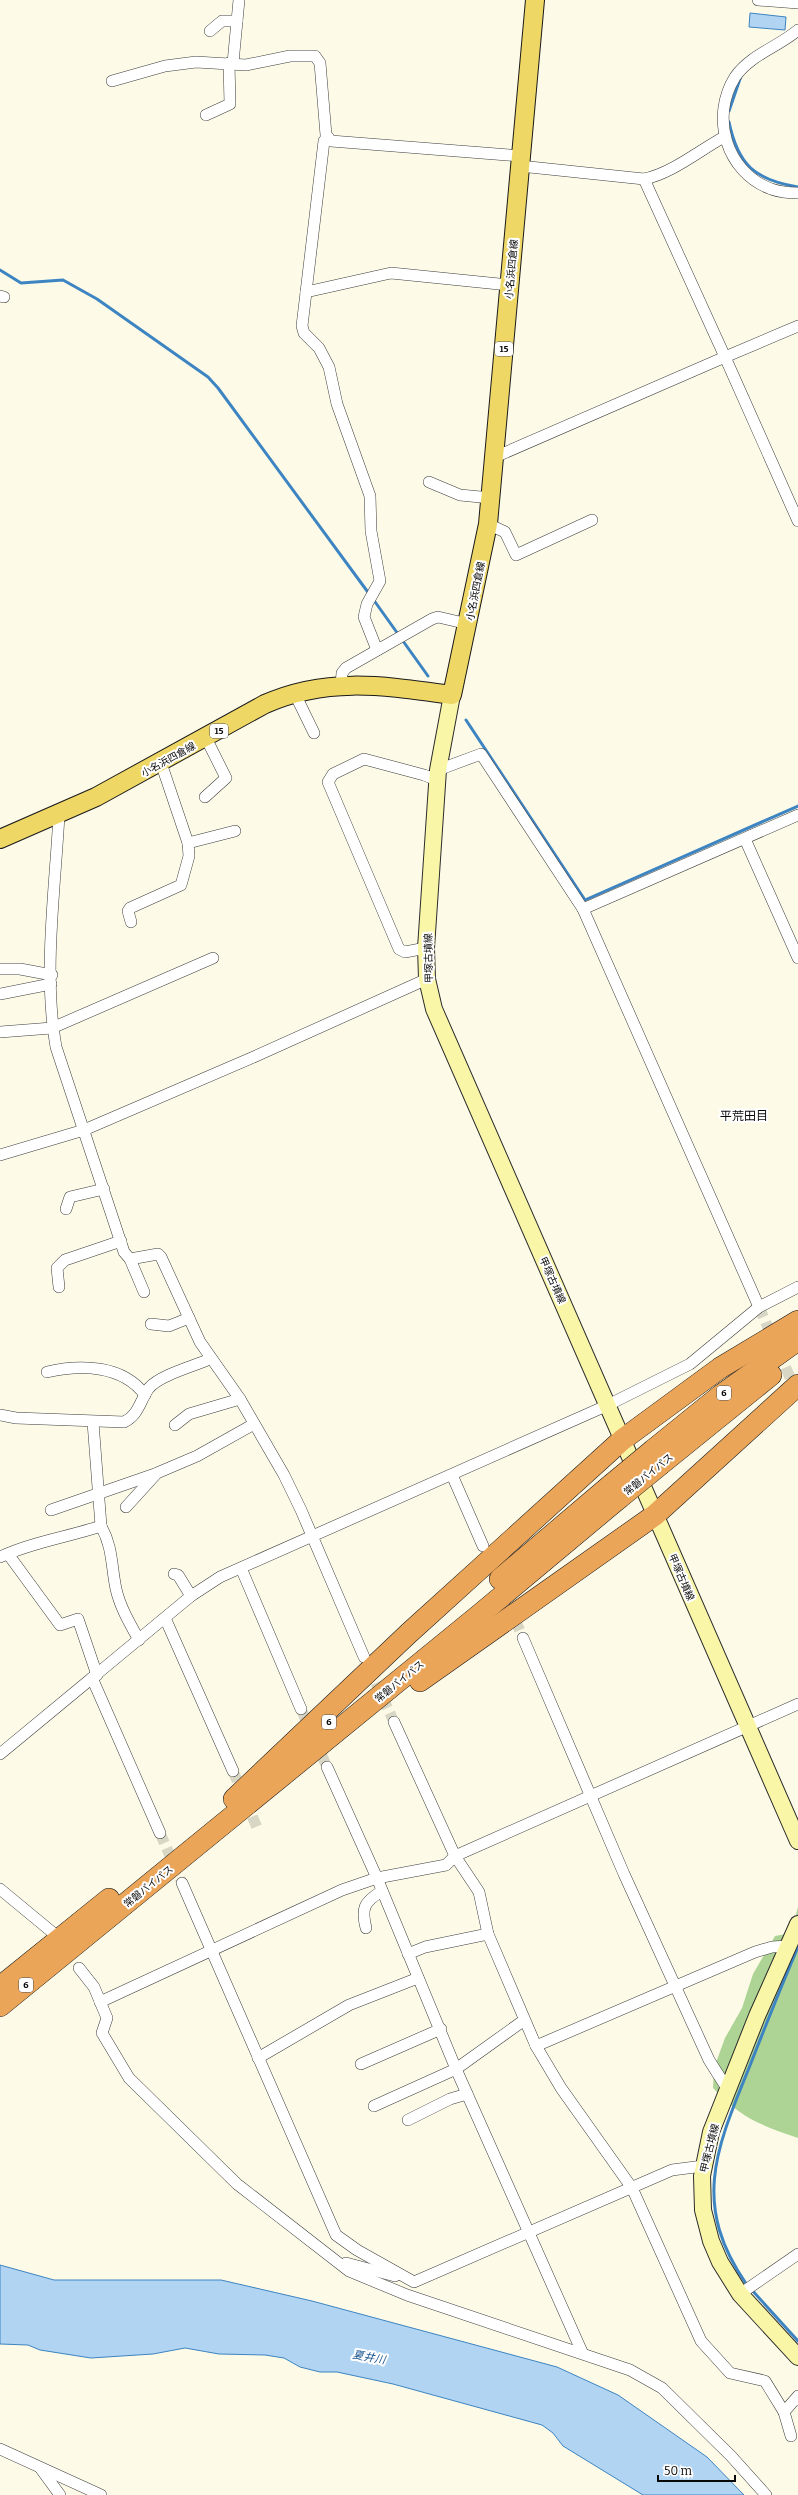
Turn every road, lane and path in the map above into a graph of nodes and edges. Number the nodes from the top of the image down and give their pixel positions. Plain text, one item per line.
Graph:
1 (239, 0) edge
2 (535, 0) edge
3 (758, 0) edge
4 (798, 3) edge
5 (237, 21) junction
6 (210, 30) dead end
7 (798, 30) edge
8 (231, 63) junction
9 (112, 81) dead end
10 (206, 115) dead end
11 (724, 137) junction
12 (328, 138) junction
13 (520, 161) junction
14 (644, 179) junction
15 (798, 193) edge
16 (509, 285) junction
17 (306, 292) junction
18 (798, 326) edge
19 (725, 357) junction
20 (495, 457) junction
21 (429, 482) dead end
22 (491, 498) junction
23 (592, 520) dead end
24 (798, 521) edge
25 (488, 524) junction
26 (468, 624) junction
27 (377, 650) junction
28 (341, 686) junction
29 (294, 692) junction
30 (452, 695) junction
31 (314, 733) dead end
32 (206, 738) junction
33 (161, 763) junction
34 (438, 775) junction
35 (205, 797) dead end
36 (59, 815) junction
37 (798, 815) edge
38 (235, 831) dead end
39 (0, 839) edge
40 (745, 839) junction
41 (188, 843) junction
42 (584, 909) junction
43 (132, 922) dead end
44 (426, 948) junction
45 (213, 958) dead end
46 (798, 958) edge
47 (0, 969) edge
48 (427, 979) junction
49 (52, 980) junction
50 (0, 994) edge
51 (52, 1028) junction
52 (0, 1032) edge
53 (84, 1130) junction
54 (0, 1155) edge
55 (104, 1189) junction
56 (66, 1209) dead end
57 (121, 1241) junction
58 (130, 1259) junction
59 (58, 1286) dead end
60 (798, 1287) edge
61 (144, 1292) dead end
62 (759, 1307) junction
63 (189, 1318) junction
64 (798, 1321) edge
65 (151, 1324) dead end
66 (798, 1340) edge
67 (798, 1356) edge
68 (210, 1359) junction
69 (47, 1372) dead end
70 (798, 1385) edge
71 (145, 1396) junction
72 (240, 1399) junction
73 (608, 1405) junction
74 (0, 1415) edge
75 (93, 1422) junction
76 (254, 1424) junction
77 (176, 1425) dead end
78 (622, 1440) junction
79 (657, 1457) junction
80 (157, 1473) junction
81 (452, 1475) junction
82 (615, 1491) junction
83 (100, 1494) junction
84 (126, 1507) dead end
85 (50, 1510) dead end
86 (655, 1515) junction
87 (101, 1526) junction
88 (312, 1536) junction
89 (483, 1546) dead end
90 (4, 1555) edge
91 (241, 1568) junction
92 (174, 1574) dead end
93 (191, 1596) junction
94 (165, 1618) junction
95 (523, 1638) tunnel mouth
96 (139, 1640) junction
97 (364, 1657) tunnel mouth
98 (94, 1677) junction
99 (798, 1704) edge
100 (301, 1709) tunnel mouth
101 (394, 1722) tunnel mouth
102 (747, 1726) junction
103 (0, 1754) edge
104 (327, 1767) tunnel mouth
105 (233, 1771) tunnel mouth
106 (592, 1795) junction
107 (231, 1802) junction
108 (160, 1833) tunnel mouth
109 (798, 1841) edge
110 (455, 1856) junction
111 (179, 1874) junction
112 (377, 1878) junction
113 (0, 1889) edge
114 (382, 1891) junction
115 (798, 1924) edge
116 (366, 1928) dead end
117 (52, 1932) dead end
118 (488, 1934) junction
119 (789, 1946) junction
120 (213, 1952) junction
121 (408, 1954) junction
122 (46, 1959) junction
123 (79, 1968) dead end
124 (418, 1978) junction
125 (676, 1986) junction
126 (0, 1987) edge
127 (100, 2002) junction
128 (0, 2006) edge
129 (523, 2021) junction
130 (441, 2029) junction
131 (536, 2046) junction
132 (258, 2058) junction
133 (361, 2064) dead end
134 (456, 2069) junction
135 (728, 2090) junction
136 (467, 2094) junction
137 (374, 2106) dead end
138 (408, 2120) dead end
139 (703, 2166) junction
140 (632, 2188) junction
141 (529, 2230) junction
142 (798, 2254) edge
143 (335, 2260) junction
144 (410, 2280) junction
145 (746, 2290) junction
146 (422, 2300) junction
147 (582, 2352) junction
148 (798, 2357) edge
149 (798, 2396) edge
150 (784, 2412) junction
151 (792, 2436) dead end
152 (0, 2449) edge
153 (41, 2469) junction
154 (60, 2495) edge
155 (101, 2495) edge
156 (766, 2495) edge

1 - 5 street
2 - 13 main road, 小名浜四倉線 / 15
3 - 4 street
5 - 6 street
5 - 8 street
7 - 11 street
8 - 9 street
8 - 10 street
8 - 12 street
11 - 14 street
11 - 15 street
12 - 13 street
12 - 17 street
13 - 14 street
13 - 16 main road, 小名浜四倉線 / 15
14 - 19 street
16 - 17 street
16 - 20 main road, 小名浜四倉線 / 15
17 - 27 street
18 - 19 street
19 - 20 street
19 - 24 street
20 - 22 main road, 小名浜四倉線 / 15
21 - 22 street
22 - 25 main road, 小名浜四倉線 / 15
23 - 25 street
25 - 26 main road, 小名浜四倉線 / 15
26 - 27 street
26 - 30 main road, 小名浜四倉線 / 15
27 - 28 street
28 - 29 main road, 小名浜四倉線 / 15
28 - 30 main road, 小名浜四倉線 / 15
29 - 31 street
29 - 32 main road, 小名浜四倉線 / 15
30 - 34 main road, 甲塚古墳線
32 - 33 main road, 小名浜四倉線 / 15
32 - 35 street
33 - 36 main road, 小名浜四倉線 / 15
33 - 41 street
34 - 42 street
34 - 44 main road, 甲塚古墳線
34 - 44 street
36 - 39 main road, 小名浜四倉線 / 15
36 - 49 street
37 - 40 street
38 - 41 street
40 - 42 street
40 - 46 street
41 - 43 street
42 - 62 street
44 - 48 main road, 甲塚古墳線
45 - 51 street
47 - 49 street
48 - 53 street
48 - 73 main road, 甲塚古墳線
49 - 50 street
49 - 51 street
51 - 52 street
51 - 53 street
53 - 54 street
53 - 55 street
55 - 56 street
55 - 57 street
57 - 58 street
57 - 59 street
58 - 61 street
58 - 63 street
60 - 62 street
62 - 73 street
63 - 65 street
63 - 68 street
64 - 78 highway
66 - 79 highway, 常磐バイパス / 6
67 - 79 highway, 常磐バイパス / 6
68 - 71 street
68 - 72 street
69 - 71 street
70 - 86 highway
71 - 75 street
72 - 76 street
72 - 77 street
73 - 78 main road, 甲塚古墳線
73 - 81 street
74 - 75 street
75 - 83 street
76 - 80 street
76 - 88 street
78 - 86 main road, 甲塚古墳線
78 - 107 highway
79 - 82 highway, 常磐バイパス / 6, bridge
80 - 83 street
80 - 84 street
81 - 88 street
81 - 89 street
82 - 107 highway, 常磐バイパス / 6
82 - 111 highway, 常磐バイパス / 6
83 - 85 street
83 - 87 street
86 - 102 main road, 甲塚古墳線
86 - 111 highway
87 - 90 street
87 - 96 street
88 - 91 street
88 - 97 street
90 - 98 street
91 - 93 street
91 - 100 street
92 - 93 street
93 - 94 street
94 - 96 street
94 - 105 street
95 - 106 street
96 - 98 street
98 - 103 street
98 - 108 street
99 - 102 street
101 - 110 street
102 - 106 street
102 - 109 main road, 甲塚古墳線
104 - 112 street
106 - 110 street
106 - 125 street
107 - 122 highway, 常磐バイパス / 6
110 - 112 street
110 - 118 street
111 - 120 street
111 - 122 highway, 常磐バイパス / 6
112 - 114 street
112 - 120 street
113 - 117 street
114 - 116 street
114 - 121 street
115 - 119 main road, 甲塚古墳線
118 - 121 street
118 - 129 street
119 - 125 street
119 - 135 main road, 甲塚古墳線
120 - 127 street
120 - 132 street
121 - 124 street
122 - 126 highway, 常磐バイパス / 6
122 - 128 highway, 常磐バイパス / 6
123 - 127 street
124 - 130 street
124 - 132 street
125 - 131 street
125 - 135 street
127 - 143 street
129 - 131 street
129 - 134 street
130 - 133 street
130 - 134 street
131 - 140 street
132 - 144 street
134 - 136 street
134 - 137 street
135 - 139 main road, 甲塚古墳線
136 - 138 street
136 - 141 street
139 - 140 street
139 - 145 main road, 甲塚古墳線
140 - 141 street
140 - 150 street
141 - 144 street
141 - 147 street
142 - 145 street
143 - 144 street
143 - 146 street
144 - 146 street
145 - 148 main road, 甲塚古墳線
146 - 147 street
147 - 156 street
149 - 150 street
150 - 151 street
152 - 153 street
153 - 154 street
153 - 155 street

